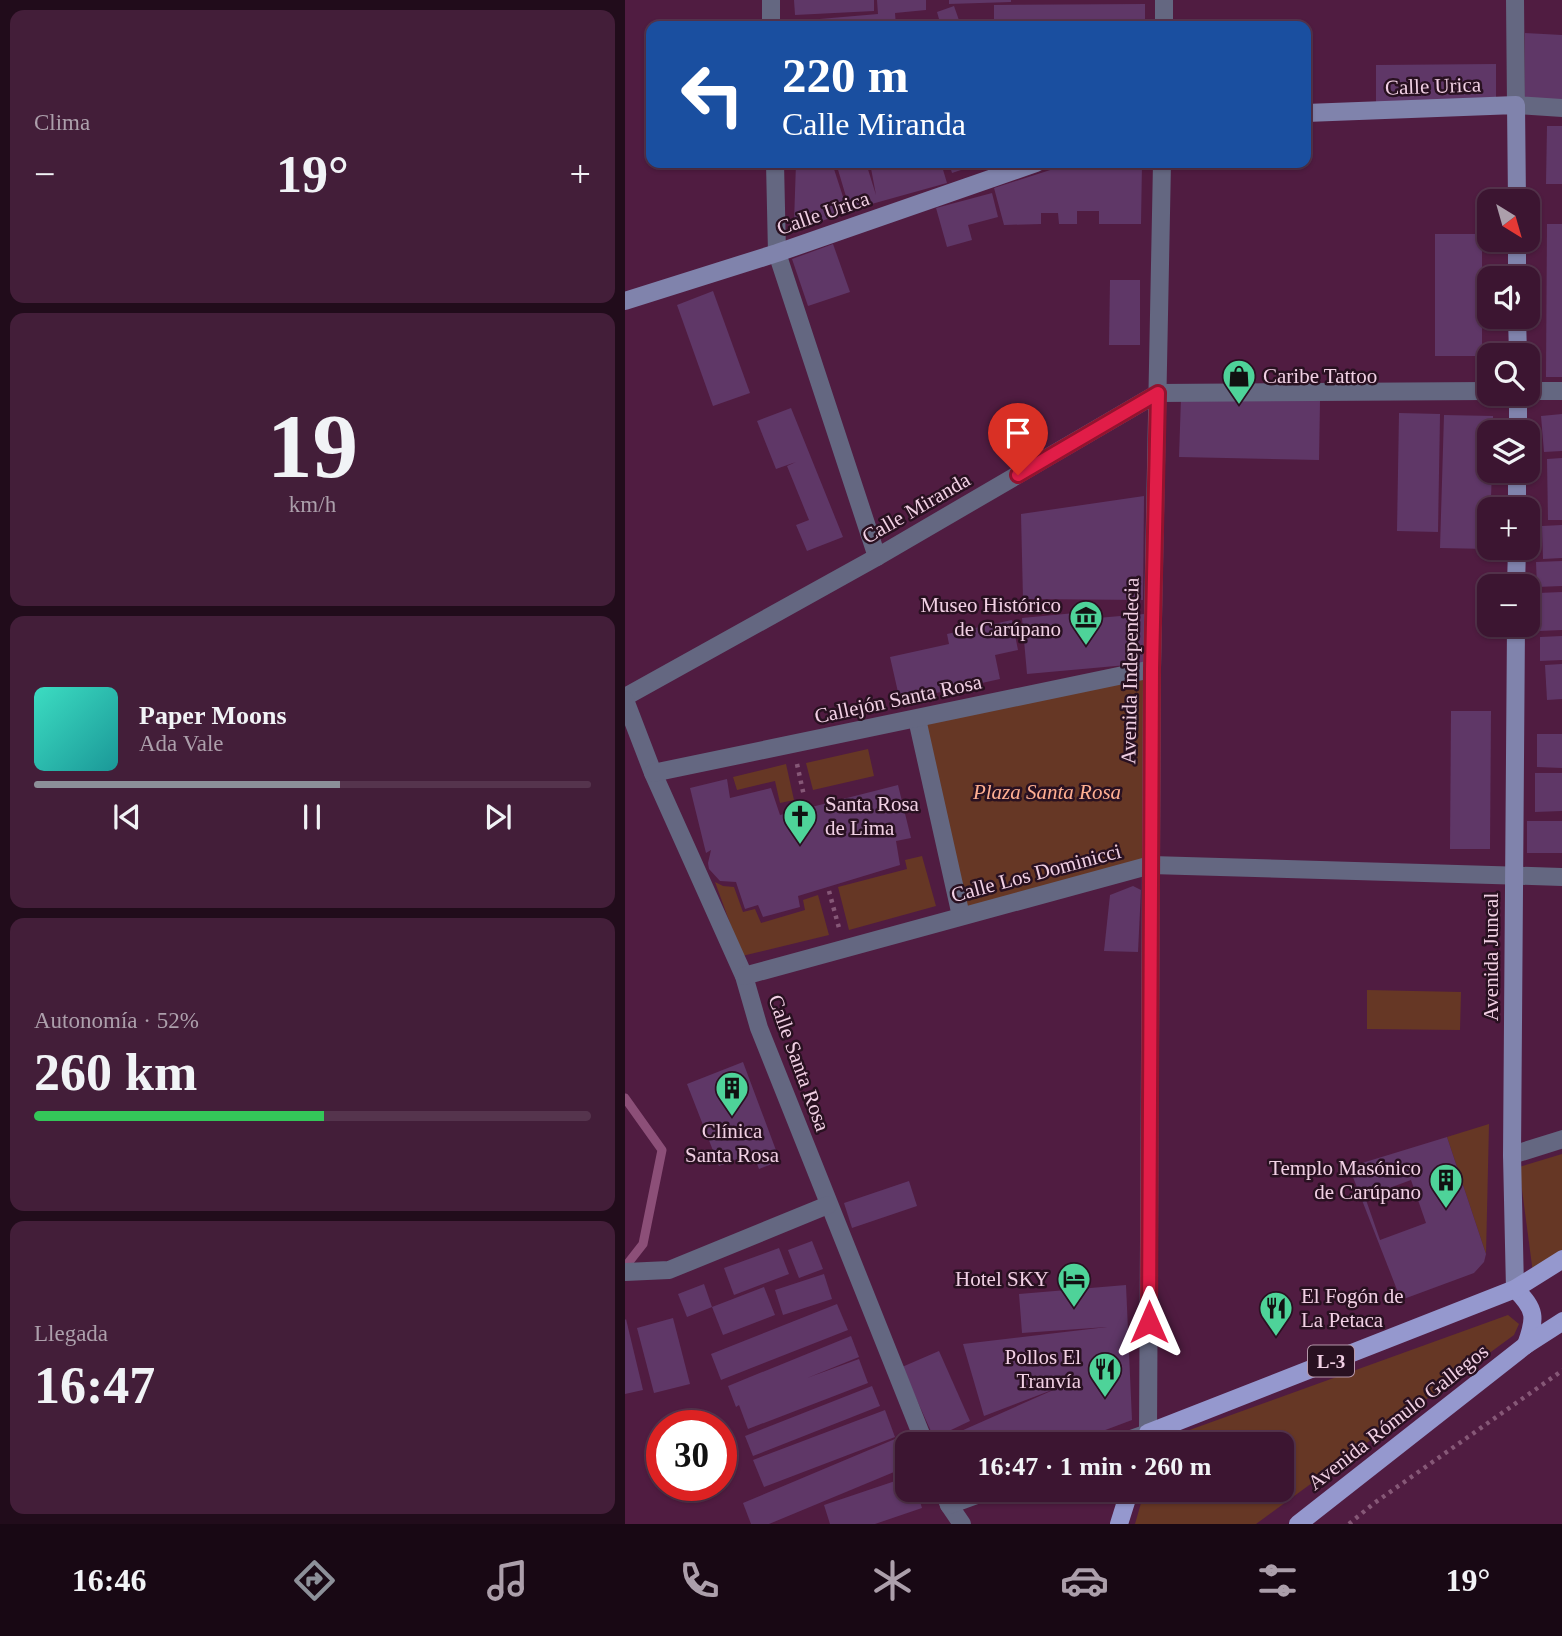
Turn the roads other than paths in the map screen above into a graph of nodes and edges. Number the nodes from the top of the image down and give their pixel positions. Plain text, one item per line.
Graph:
1 (771, 0) edge
2 (1164, 0) edge
3 (1515, 0) edge
4 (771, 21) edge
5 (1164, 21) edge
6 (1516, 105) junction
7 (1562, 108) edge
8 (1311, 113) edge
9 (775, 168) edge
10 (1022, 168) edge
11 (1162, 168) edge
12 (1516, 189) edge
13 (777, 253) junction
14 (625, 301) edge
15 (1477, 391) edge
16 (1540, 391) edge
17 (1562, 391) edge
18 (1158, 393) junction
19 (877, 557) junction
20 (1516, 637) edge
21 (1152, 669) junction
22 (625, 699) edge
23 (917, 719) junction
24 (653, 773) junction
25 (1151, 865) junction
26 (1514, 876) junction
27 (1562, 877) edge
28 (961, 916) junction
29 (744, 976) junction
30 (1562, 1139) edge
31 (1512, 1155) junction
32 (828, 1205) junction
33 (1562, 1259) edge
34 (625, 1272) edge
35 (1515, 1289) junction
36 (1562, 1321) edge
37 (1526, 1345) junction
38 (920, 1432) edge
39 (1146, 1432) edge
40 (1161, 1432) edge
41 (949, 1502) edge
42 (1126, 1502) edge
43 (962, 1524) edge
44 (1119, 1524) edge
45 (1298, 1524) edge

1 - 4 street
2 - 5 street
3 - 6 street
6 - 7 street, Calle Urica
6 - 8 main road, Calle Urica
6 - 12 main road
9 - 13 street
10 - 13 main road, Calle Urica
11 - 18 street, Avenida Independecia
13 - 14 main road, Calle Urica
13 - 19 street
15 - 18 street, Calle Miranda
16 - 17 street
18 - 19 street, Calle Miranda
18 - 21 street, Avenida Independecia
19 - 22 street, Calle Miranda
20 - 26 main road, Avenida Juncal
21 - 23 street, Callejón Santa Rosa
21 - 25 street, Avenida Independecia
22 - 24 street, Calle Santa Rosa
23 - 24 street, Callejón Santa Rosa
23 - 28 street
24 - 29 street, Calle Santa Rosa
25 - 26 street, Calle Los Dominicci
25 - 28 street, Calle Los Dominicci
25 - 39 street, Avenida Independecia
26 - 27 street, Calle Los Dominicci
26 - 31 main road, Avenida Juncal
28 - 29 street, Calle Los Dominicci
29 - 32 street, Calle Santa Rosa
30 - 31 street
31 - 35 main road, Avenida Juncal
32 - 34 street
32 - 38 street, Calle Santa Rosa
33 - 35 main road, L-3
35 - 37 main road
35 - 40 main road, L-3
36 - 37 main road, Avenida Rómulo Gallegos
37 - 45 main road, Avenida Rómulo Gallegos
41 - 43 street
42 - 44 main road

